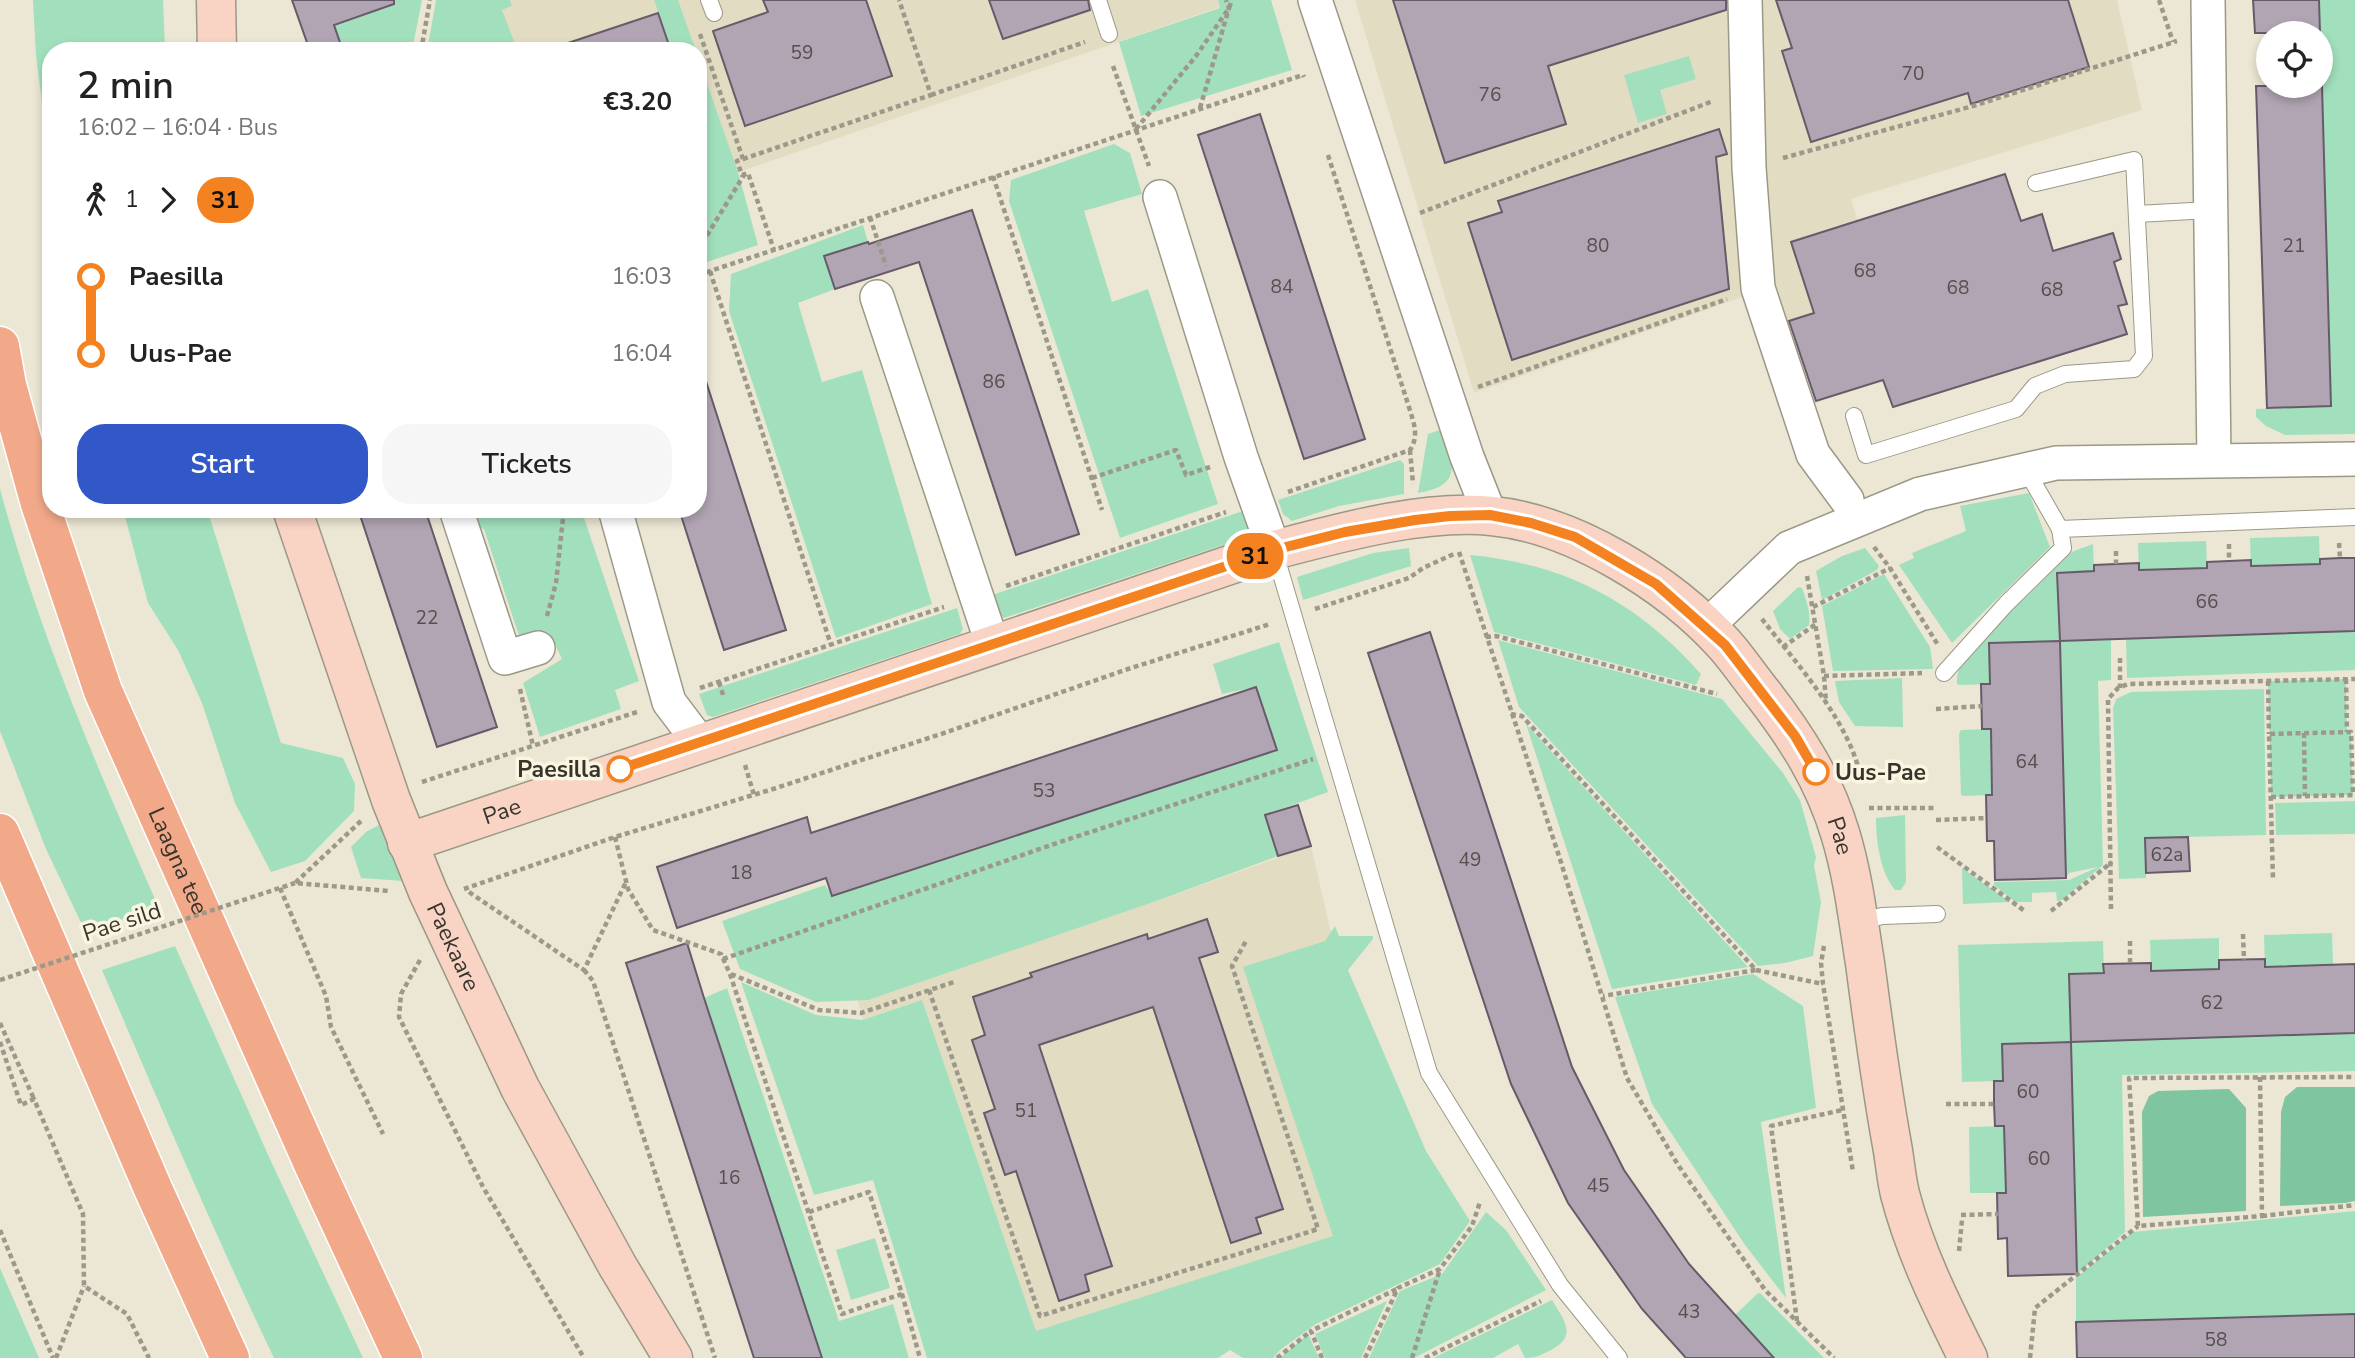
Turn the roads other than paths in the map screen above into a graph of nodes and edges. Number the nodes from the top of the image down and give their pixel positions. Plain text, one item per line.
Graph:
1 (216, 0) edge
2 (1098, 0) edge
3 (1315, 0) edge
4 (1745, 0) edge
5 (2208, 16) edge
6 (1109, 34) road end
7 (217, 42) edge
8 (2036, 183) dead end
9 (1160, 197) road end
10 (2210, 210) junction
11 (2137, 214) junction
12 (881, 282) road end
13 (0, 346) edge
14 (1854, 416) dead end
15 (2355, 459) edge
16 (2214, 460) junction
17 (2025, 468) junction
18 (1847, 500) dead end
19 (42, 511) edge
20 (1490, 515) junction
21 (2355, 517) edge
22 (44, 518) edge
23 (295, 518) edge
24 (459, 518) edge
25 (618, 518) edge
26 (2060, 528) junction
27 (1274, 550) junction
28 (1706, 627) junction
29 (992, 643) junction
30 (538, 648) dead end
31 (1944, 673) road end
32 (700, 743) junction
33 (0, 833) edge
34 (407, 843) junction
35 (1937, 914) dead end
36 (1859, 922) junction
37 (230, 1358) edge
38 (403, 1358) edge
39 (673, 1358) edge
40 (1619, 1358) edge
41 (1968, 1358) edge

1 - 7 street
2 - 6 lane
3 - 20 street
4 - 18 street
5 - 10 street
8 - 11 lane
9 - 27 street
10 - 11 lane
10 - 16 street
11 - 14 lane
12 - 29 street
13 - 19 main road, Laagna tee
15 - 16 street
16 - 17 street
17 - 26 lane
17 - 28 street
20 - 27 street, Pae
20 - 28 street, Pae
21 - 26 lane
22 - 38 main road, Laagna tee
23 - 34 street, Paekaare
24 - 30 street
25 - 32 street
26 - 31 lane
27 - 29 street, Pae
27 - 40 lane
28 - 36 street, Pae
29 - 32 street, Pae
32 - 34 street, Pae
33 - 37 main road
34 - 39 street, Paekaare
35 - 36 lane
36 - 41 street, Pae

